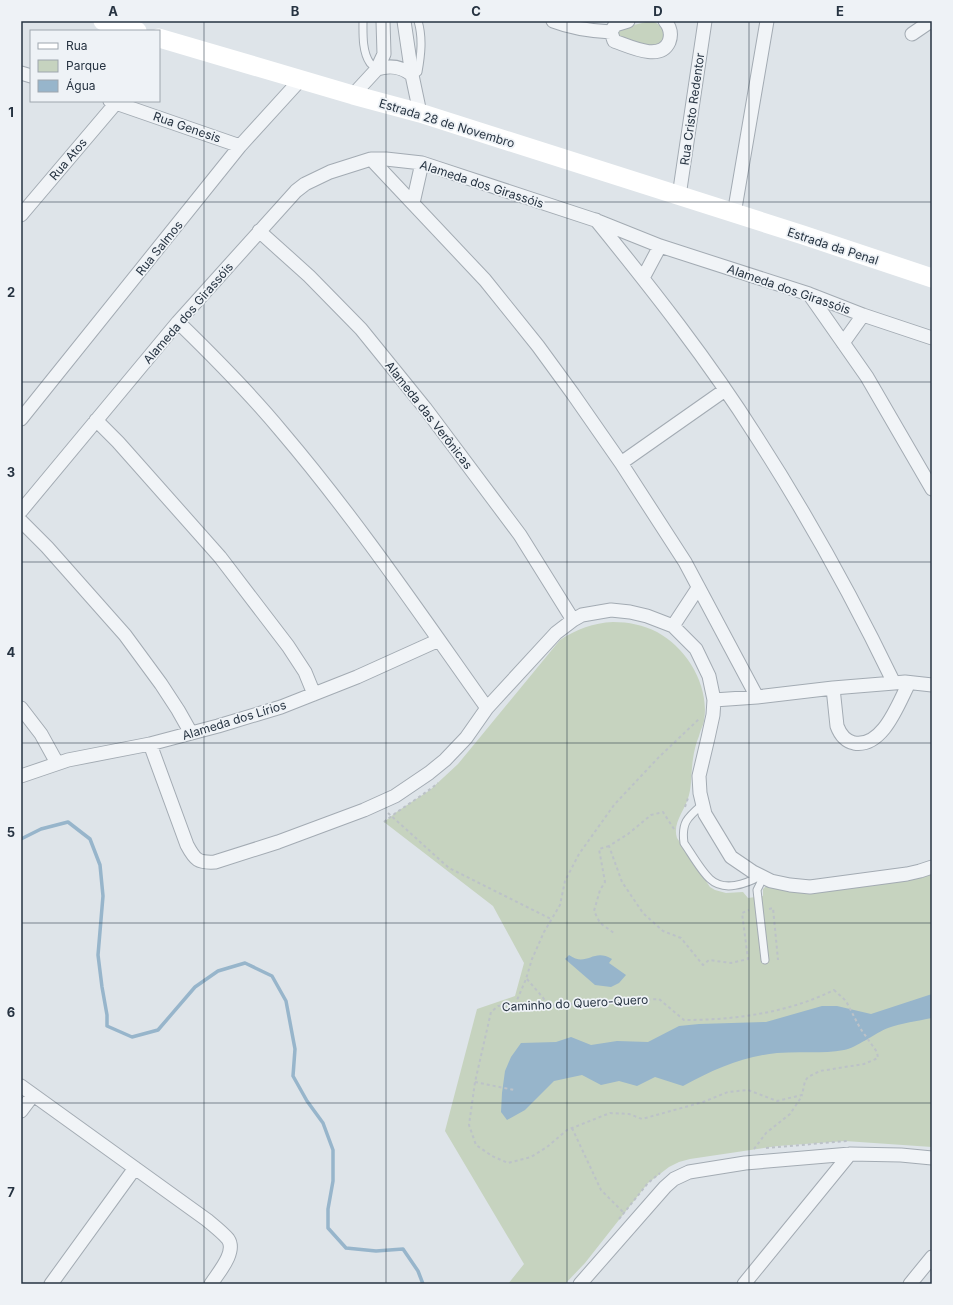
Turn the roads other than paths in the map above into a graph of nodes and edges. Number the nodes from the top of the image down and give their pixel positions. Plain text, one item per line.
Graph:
1 (103, 21) edge
2 (363, 21) edge
3 (383, 21) edge
4 (404, 21) edge
5 (418, 21) edge
6 (553, 21) edge
7 (628, 21) edge
8 (665, 21) edge
9 (705, 21) edge
10 (767, 21) edge
11 (931, 21) edge
12 (134, 30) edge
13 (611, 32) junction
14 (912, 34) dead end
15 (160, 38) edge
16 (377, 69) junction
17 (412, 75) junction
18 (301, 79) junction
19 (353, 95) junction
20 (113, 102) edge
21 (420, 113) junction
22 (240, 146) junction
23 (371, 159) junction
24 (422, 163) junction
25 (679, 196) junction
26 (414, 203) junction
27 (734, 214) junction
28 (21, 215) edge
29 (595, 220) junction
30 (260, 231) junction
31 (660, 246) junction
32 (932, 277) edge
33 (643, 278) junction
34 (809, 294) junction
35 (863, 315) junction
36 (178, 322) junction
37 (932, 338) edge
38 (843, 343) junction
39 (725, 390) junction
40 (21, 420) edge
41 (96, 420) junction
42 (621, 463) junction
43 (932, 489) edge
44 (21, 511) edge
45 (21, 522) edge
46 (698, 588) junction
47 (573, 620) junction
48 (673, 626) junction
49 (439, 640) junction
50 (894, 683) junction
51 (909, 683) junction
52 (932, 685) edge
53 (832, 688) junction
54 (314, 694) junction
55 (757, 697) junction
56 (714, 700) junction
57 (21, 708) edge
58 (487, 708) junction
59 (191, 733) junction
60 (150, 744) junction
61 (57, 763) junction
62 (21, 776) edge
63 (703, 804) junction
64 (932, 868) edge
65 (762, 877) junction
66 (765, 960) dead end
67 (21, 1086) edge
68 (33, 1095) junction
69 (21, 1111) edge
70 (850, 1154) junction
71 (932, 1158) edge
72 (135, 1168) junction
73 (932, 1257) edge
74 (51, 1284) edge
75 (211, 1284) edge
76 (580, 1284) edge
77 (744, 1284) edge
78 (910, 1284) edge

1 - 12 street
2 - 16 lane
3 - 16 street
4 - 17 street
5 - 17 lane
6 - 13 street
7 - 13 street
8 - 13 street
9 - 25 street, Rua Cristo Redentor
10 - 27 street
11 - 14 street
15 - 18 street, Estrada 28 de Novembro
16 - 17 street
16 - 19 street
17 - 21 street
18 - 19 street, Estrada 28 de Novembro
18 - 22 street, Rua Salmos
19 - 21 street, Estrada 28 de Novembro
20 - 22 street, Rua Genesis
20 - 28 street, Rua Atos
21 - 25 street, Estrada 28 de Novembro
22 - 40 street, Rua Salmos
23 - 24 street, Alameda dos Girassóis
23 - 26 street
23 - 30 street, Alameda dos Girassóis
24 - 26 street
24 - 29 street, Alameda dos Girassóis
25 - 27 street, Estrada 28 de Novembro
26 - 42 street
27 - 32 street, Estrada da Penal
29 - 31 street, Alameda dos Girassóis
29 - 33 street
30 - 36 street, Alameda dos Girassóis
30 - 47 street, Alameda das Verônicas
31 - 33 street
31 - 34 street, Alameda dos Girassóis
33 - 39 street
34 - 35 street, Alameda dos Girassóis
34 - 38 street
35 - 37 street, Alameda dos Girassóis
35 - 38 street
36 - 41 street, Alameda dos Girassóis
36 - 49 street
38 - 43 street
39 - 42 street
39 - 50 street
41 - 44 street, Alameda dos Girassóis
41 - 54 street
42 - 46 street
45 - 59 street
46 - 48 street
46 - 55 street
47 - 48 street
47 - 58 street
48 - 56 street
49 - 54 street, Alameda dos Lírios
49 - 58 street
50 - 51 street
50 - 53 street
51 - 52 street
51 - 53 street
53 - 55 street
54 - 59 street, Alameda dos Lírios
55 - 56 street
56 - 63 street
57 - 61 street
58 - 60 street
59 - 60 street, Alameda dos Lírios
60 - 61 street, Alameda dos Lírios
61 - 62 street, Alameda dos Lírios
63 - 65 street
63 - 65 lane
64 - 65 street
65 - 66 lane
67 - 68 street
68 - 69 street
68 - 72 street
70 - 71 street
70 - 76 street
70 - 77 street
72 - 74 street
72 - 75 street
73 - 78 street

